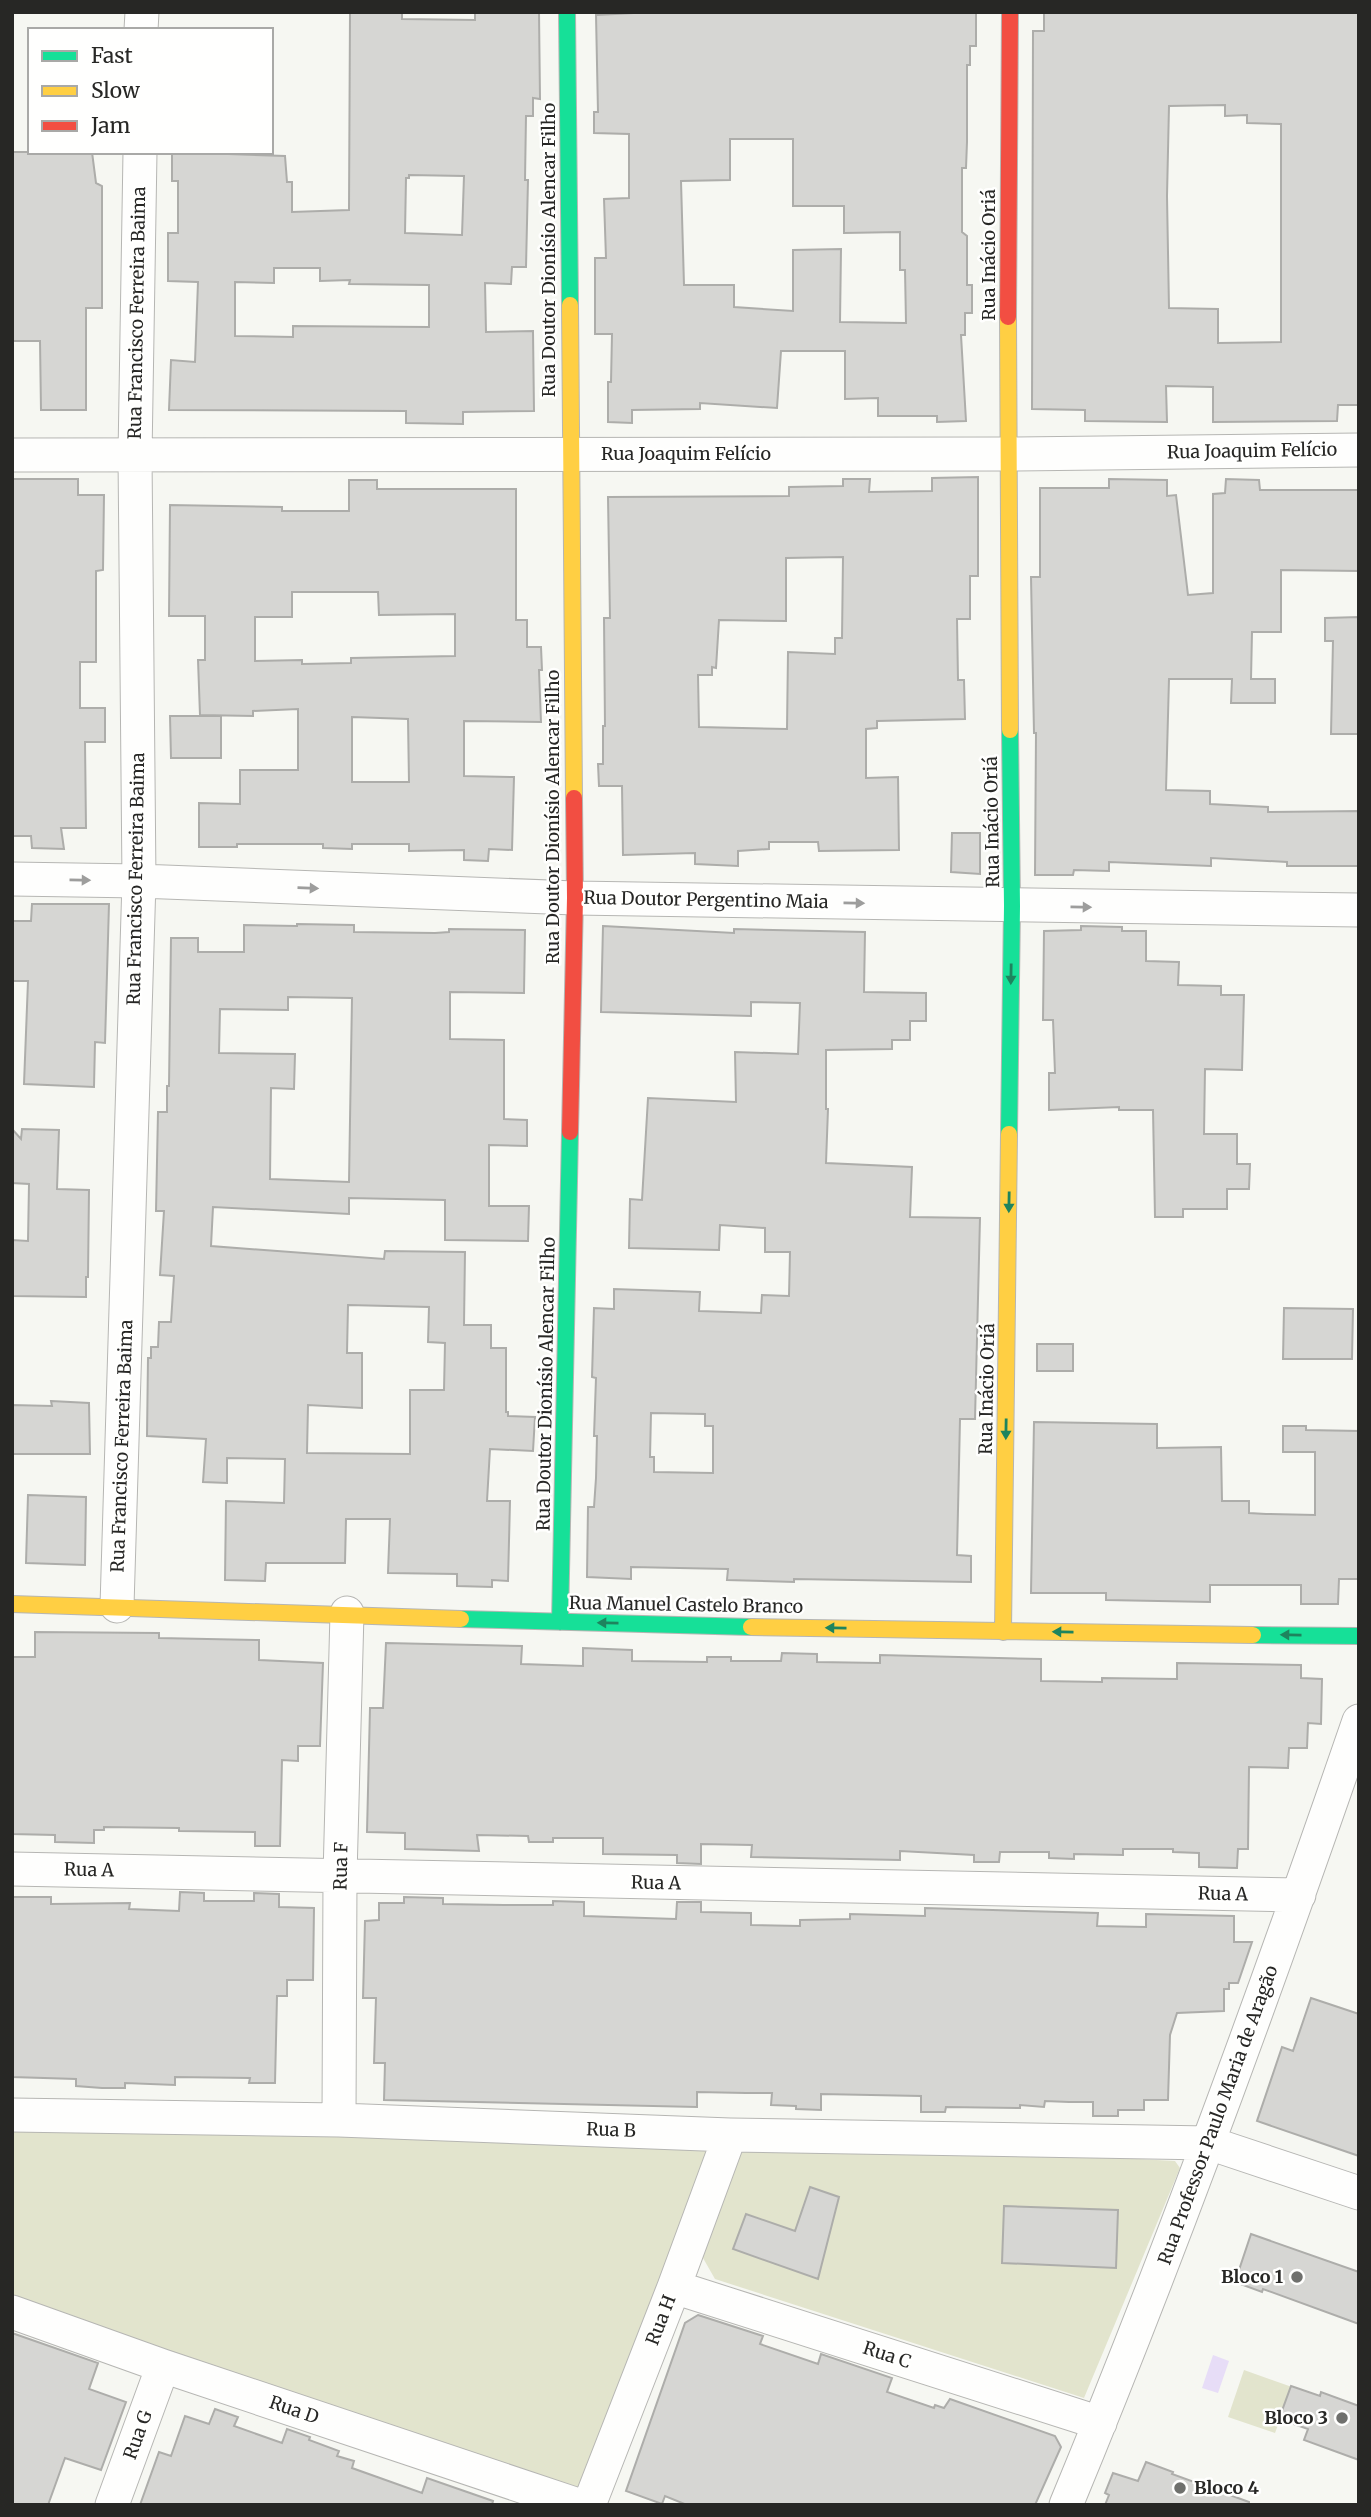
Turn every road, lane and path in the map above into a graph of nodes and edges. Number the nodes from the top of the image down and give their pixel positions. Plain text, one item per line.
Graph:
1 (566, 12) edge
2 (1010, 12) edge
3 (140, 154) edge
4 (1359, 450) edge
5 (569, 453) junction
6 (1007, 454) junction
7 (12, 455) edge
8 (135, 456) junction
9 (12, 879) edge
10 (139, 881) junction
11 (575, 898) junction
12 (1012, 906) junction
13 (1359, 910) edge
14 (12, 1605) edge
15 (117, 1606) junction
16 (347, 1613) junction
17 (560, 1622) junction
18 (1003, 1632) junction
19 (1359, 1636) edge
20 (1359, 1721) edge
21 (12, 1869) edge
22 (340, 1876) junction
23 (1299, 1895) junction
24 (12, 2115) edge
25 (339, 2120) junction
26 (730, 2135) junction
27 (1209, 2143) junction
28 (1359, 2193) edge
29 (674, 2287) junction
30 (12, 2312) edge
31 (163, 2366) junction
32 (1100, 2423) junction
33 (112, 2505) edge
34 (578, 2505) edge
35 (589, 2505) edge
36 (1066, 2505) edge

1 - 5 street, Rua Doutor Dionísio Alencar Filho
2 - 6 street, Rua Inácio Oriá
3 - 8 street, Rua Francisco Ferreira Baima
4 - 6 street, Rua Joaquim Felício
5 - 6 street, Rua Joaquim Felício
5 - 8 street, Rua Joaquim Felício
5 - 11 street, Rua Doutor Dionísio Alencar Filho
6 - 12 street, Rua Inácio Oriá
7 - 8 street, Rua Joaquim Felício
8 - 10 street, Rua Francisco Ferreira Baima
9 -> 10 street, Rua Doutor Pergentino Maia
10 -> 11 street, Rua Doutor Pergentino Maia
10 - 15 street, Rua Francisco Ferreira Baima
11 -> 12 street, Rua Doutor Pergentino Maia
11 - 17 street, Rua Doutor Dionísio Alencar Filho
12 -> 13 street, Rua Doutor Pergentino Maia
12 -> 18 street, Rua Inácio Oriá
14 - 15 street, Rua Manuel Castelo Branco
15 - 16 street, Rua Manuel Castelo Branco
16 - 17 street, Rua Manuel Castelo Branco
16 - 22 street, Rua F
18 -> 17 street, Rua Manuel Castelo Branco
19 -> 18 street, Rua Manuel Castelo Branco
20 - 23 street, Rua Professor Paulo Maria de Aragão
21 - 22 street, Rua A
22 - 23 street, Rua A
22 - 25 street, Rua F
23 - 27 street, Rua Professor Paulo Maria de Aragão
24 - 25 street, Rua B
25 - 26 street, Rua B
26 - 27 street, Rua B
26 - 29 street, Rua H
27 - 28 street, Rua B
27 - 32 street, Rua Professor Paulo Maria de Aragão
29 - 32 street, Rua C
29 - 35 street, Rua H
30 - 31 street, Rua D
31 - 33 street, Rua G
31 - 34 street, Rua D
32 - 36 street, Rua Professor Paulo Maria de Aragão

